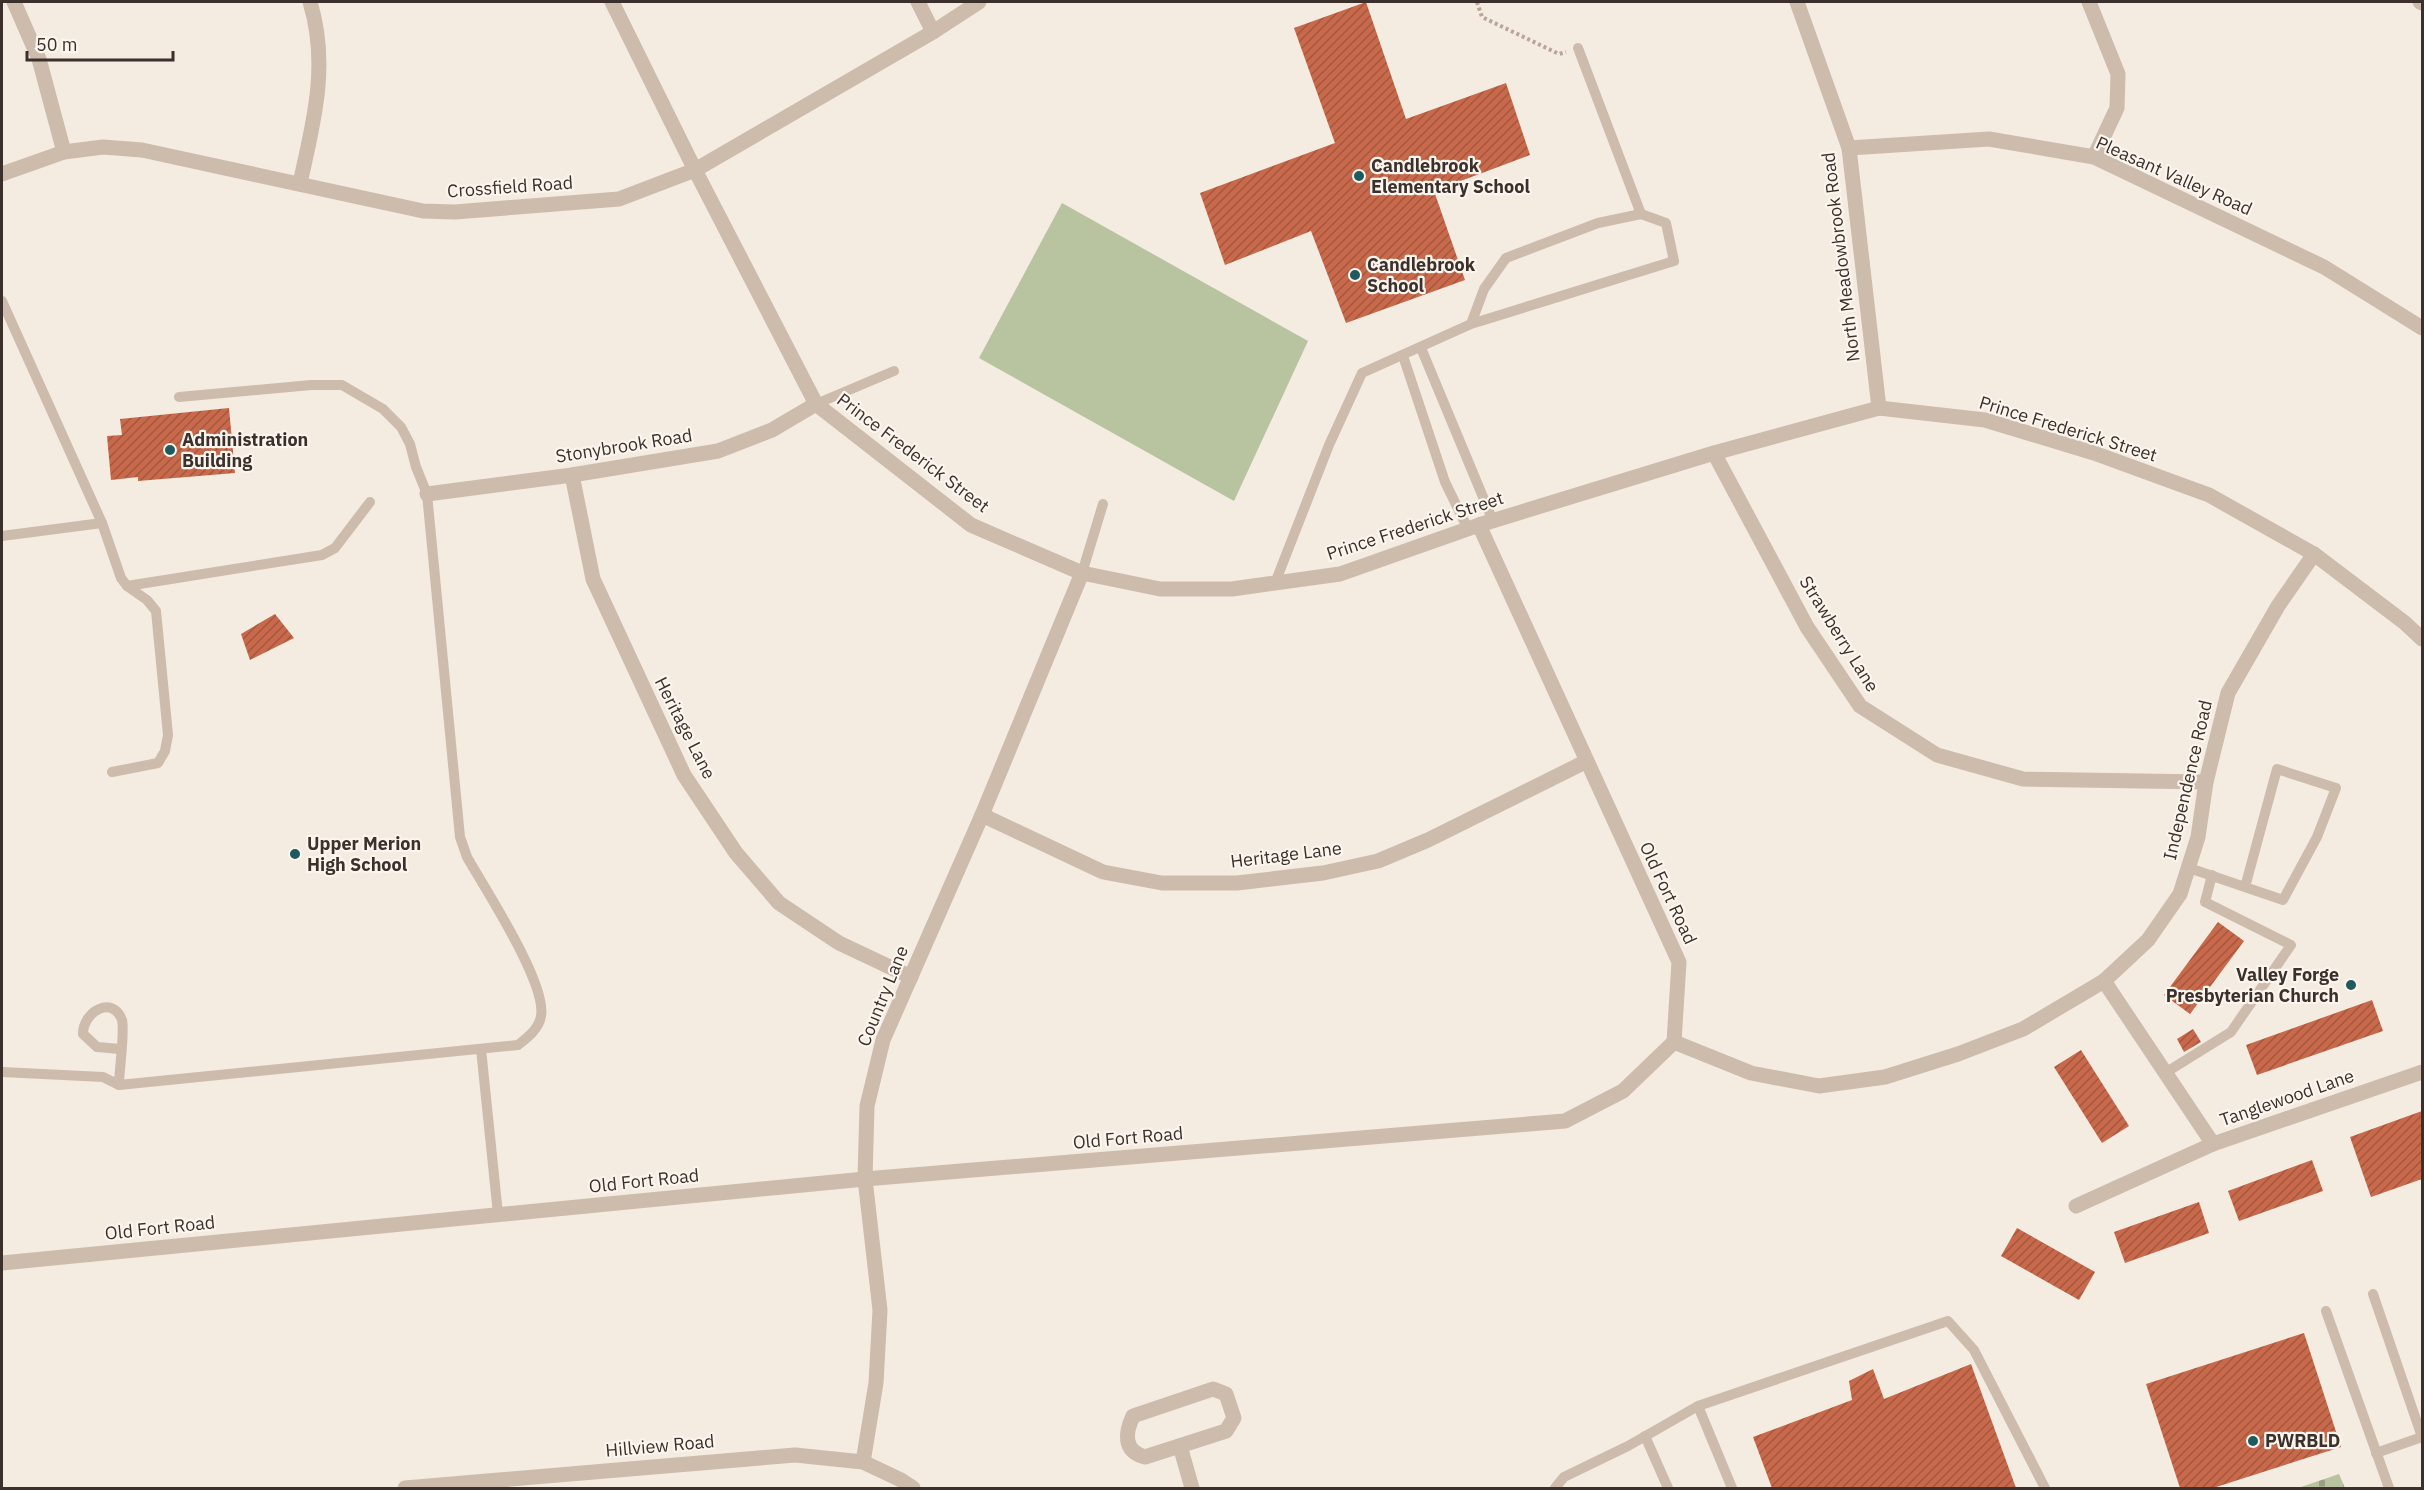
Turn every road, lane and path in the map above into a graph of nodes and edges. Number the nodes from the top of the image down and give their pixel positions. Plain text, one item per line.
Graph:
1 (14, 2) edge
2 (310, 2) edge
3 (612, 2) edge
4 (918, 2) edge
5 (979, 2) edge
6 (1477, 2) edge
7 (1797, 2) edge
8 (2089, 2) edge
9 (933, 32) junction
10 (1578, 48) joint
11 (1849, 148) junction
12 (64, 152) junction
13 (2094, 158) junction
14 (696, 170) junction
15 (2, 174) edge
16 (300, 183) junction
17 (1641, 214) junction
18 (2, 301) edge
19 (1471, 324) junction
20 (2422, 328) edge
21 (1421, 348) junction
22 (1403, 356) junction
23 (894, 371) dead end
24 (179, 397) dead end
25 (816, 404) junction
26 (1879, 408) junction
27 (1714, 453) junction
28 (572, 475) junction
29 (427, 494) junction
30 (370, 502) dead end
31 (1103, 504) dead end
32 (102, 523) junction
33 (1480, 525) junction
34 (2, 536) edge
35 (2314, 554) junction
36 (1082, 573) junction
37 (1275, 583) junction
38 (127, 586) junction
39 (2422, 639) edge
40 (1585, 762) junction
41 (112, 772) dead end
42 (2206, 782) junction
43 (982, 815) junction
44 (2188, 868) junction
45 (2212, 875) junction
46 (2245, 887) junction
47 (911, 977) junction
48 (2104, 981) junction
49 (1674, 1042) junction
50 (120, 1049) junction
51 (481, 1049) junction
52 (2, 1072) edge
53 (2422, 1072) edge
54 (2165, 1073) junction
55 (119, 1085) junction
56 (2213, 1144) junction
57 (865, 1179) junction
58 (2076, 1206) dead end
59 (498, 1214) junction
60 (2, 1263) edge
61 (2373, 1294) dead end
62 (2326, 1311) dead end
63 (1698, 1406) junction
64 (1645, 1436) junction
65 (2422, 1437) edge
66 (1180, 1446) junction
67 (2376, 1454) junction
68 (863, 1462) junction
69 (486, 1485) edge
70 (405, 1488) edge
71 (913, 1488) edge
72 (1192, 1488) edge
73 (1555, 1488) edge
74 (1668, 1488) edge
75 (1732, 1488) edge
76 (2045, 1488) edge
77 (2389, 1488) edge

1 - 12 street
2 - 16 street
3 - 14 street, Prince Frederick Street
4 - 9 street
5 - 9 street, Crossfield Road
6 - 10 path
7 - 11 street, North Meadowbrook Road
8 - 13 street
9 - 14 street, Crossfield Road
10 - 17 lane
11 - 13 street, Pleasant Valley Road
11 - 26 street, North Meadowbrook Road
12 - 15 street, Crossfield Road
12 - 16 street, Crossfield Road
13 - 20 street, Pleasant Valley Road
14 - 16 street, Crossfield Road
14 - 25 street, Prince Frederick Street
17 - 19 lane
17 - 19 lane
18 - 32 lane
19 - 21 lane
21 - 22 lane
21 - 33 lane
22 - 33 lane
22 - 37 lane
23 - 25 lane
24 - 29 lane
25 - 28 street, Stonybrook Road
25 - 36 street, Prince Frederick Street
26 - 27 street, Prince Frederick Street
26 - 35 street, Prince Frederick Street
27 - 33 street, Prince Frederick Street
27 - 42 street, Strawberry Lane
28 - 29 street, Stonybrook Road
28 - 47 street, Heritage Lane
29 - 51 lane
30 - 38 lane
31 - 36 lane
32 - 34 lane
32 - 38 lane
33 - 37 street, Prince Frederick Street
33 - 40 street, Old Fort Road
35 - 39 street, Prince Frederick Street
35 - 42 street, Independence Road
36 - 37 street, Prince Frederick Street
36 - 43 street, Country Lane
38 - 41 lane
40 - 43 street, Heritage Lane
40 - 49 street, Old Fort Road
42 - 44 street, Independence Road
43 - 47 street, Country Lane
44 - 45 lane
44 - 48 street, Independence Road
45 - 46 lane
45 - 54 lane
46 - 46 lane
47 - 57 street, Country Lane
48 - 49 street, Independence Road
48 - 54 street, Tanglewood Lane
49 - 57 street, Old Fort Road
50 - 50 lane
50 - 55 lane
51 - 55 lane
51 - 59 lane
52 - 55 lane
53 - 56 street, Tanglewood Lane
54 - 56 street, Tanglewood Lane
56 - 58 street
57 - 59 street, Old Fort Road
57 - 68 street, Country Lane
59 - 60 street, Old Fort Road
61 - 65 lane
62 - 67 lane
63 - 64 lane
63 - 75 lane
63 - 76 lane
64 - 73 lane
64 - 74 lane
65 - 67 lane
66 - 66 street
66 - 72 street
67 - 77 lane
68 - 69 street, Hillview Road
68 - 71 street, Hillview Road
69 - 70 street, Hillview Road

